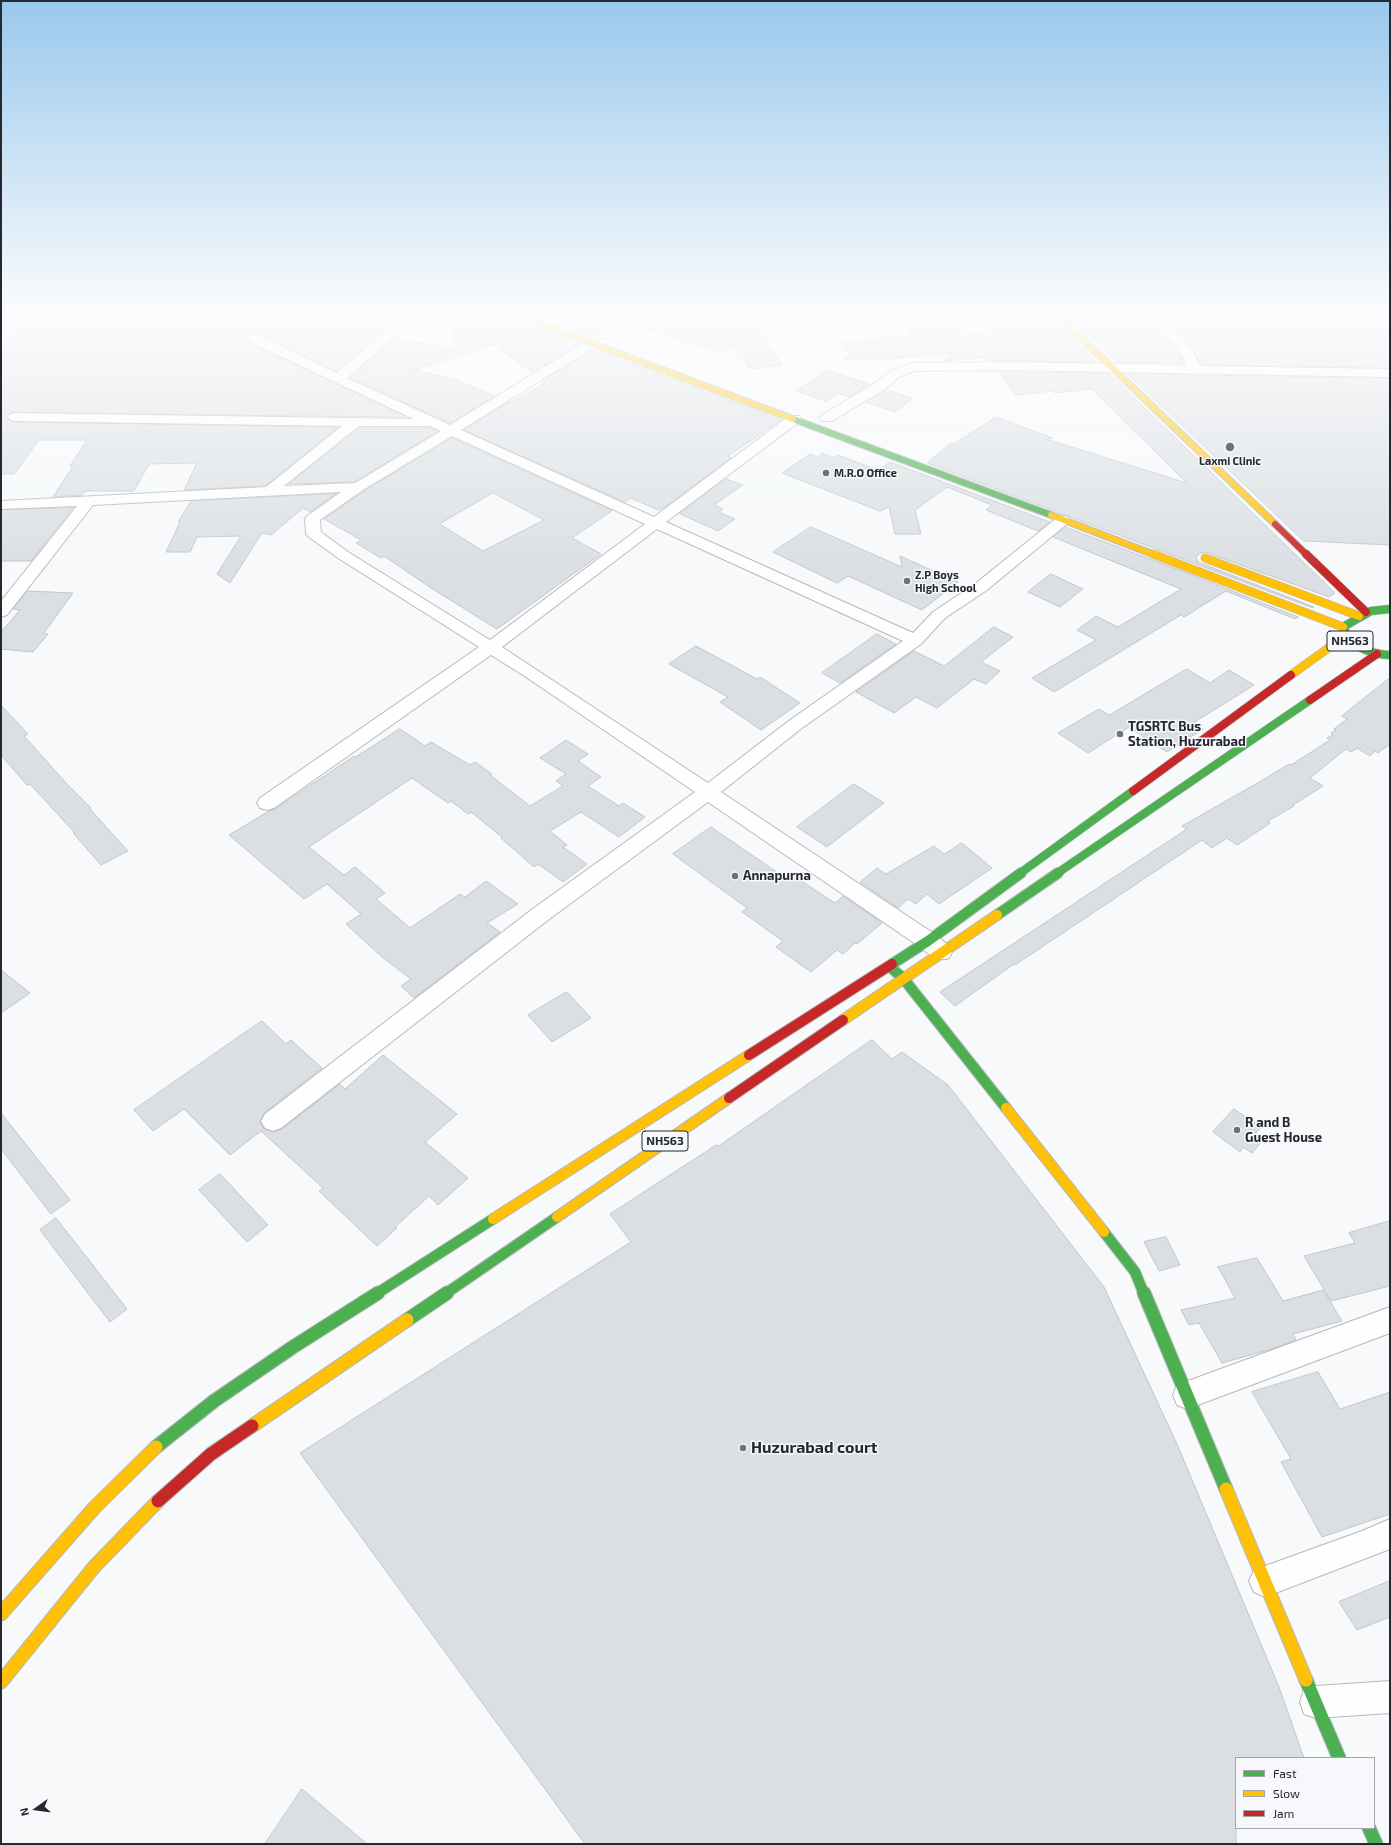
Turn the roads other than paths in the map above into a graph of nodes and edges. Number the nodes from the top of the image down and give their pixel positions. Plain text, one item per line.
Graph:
1 (380, 398) edge
2 (502, 398) edge
3 (738, 398) edge
4 (858, 398) edge
5 (1143, 398) edge
6 (15, 417) dead end
7 (823, 417) joint
8 (794, 419) junction
9 (354, 423) junction
10 (841, 423) dead end
11 (434, 424) junction
12 (451, 430) junction
13 (358, 487) junction
14 (270, 490) junction
15 (88, 501) junction
16 (1, 504) edge
17 (1063, 520) junction
18 (656, 523) junction
19 (1199, 555) dead end
20 (1390, 609) edge
21 (1, 612) edge
22 (1363, 614) junction
23 (1344, 632) junction
24 (915, 640) junction
25 (491, 647) junction
26 (1377, 654) junction
27 (1390, 655) edge
28 (708, 791) junction
29 (267, 803) dead end
30 (928, 941) junction
31 (941, 952) junction
32 (890, 967) junction
33 (903, 978) junction
34 (273, 1121) dead end
35 (1390, 1320) edge
36 (1187, 1395) junction
37 (1390, 1534) edge
38 (1265, 1580) junction
39 (1, 1614) edge
40 (1, 1682) edge
41 (1390, 1697) edge
42 (1316, 1702) junction
43 (1340, 1757) edge
44 (1369, 1829) edge
45 (1376, 1844) edge

1 - 11 street
2 - 12 street
3 - 8 main road
4 - 7 street
5 - 22 main road
6 - 9 street
7 - 10 main road
8 - 17 main road
8 - 18 street
9 - 11 street
9 - 14 street
11 - 12 street
12 - 13 street
12 - 18 street
13 - 14 street
13 - 25 street
14 - 15 street
15 - 16 street
15 - 21 street
17 - 23 main road
17 - 24 street
18 - 24 street
18 - 25 street
19 - 22 main road
20 - 22 main road, NH563
22 - 23 main road, NH563
23 - 26 main road, NH563
23 - 30 main road, NH563
24 - 28 street
25 - 28 street
25 - 29 street
26 - 27 main road, NH563
26 - 31 main road, NH563
28 - 30 street
28 - 34 street
30 - 31 street
30 - 32 main road, NH563
31 - 33 main road, NH563
32 - 33 main road
32 - 39 main road, NH563
33 - 36 main road
33 - 40 main road, NH563
35 - 36 street
36 - 38 main road
37 - 38 street
38 - 42 main road
41 - 42 street
42 - 43 main road
44 - 45 main road

